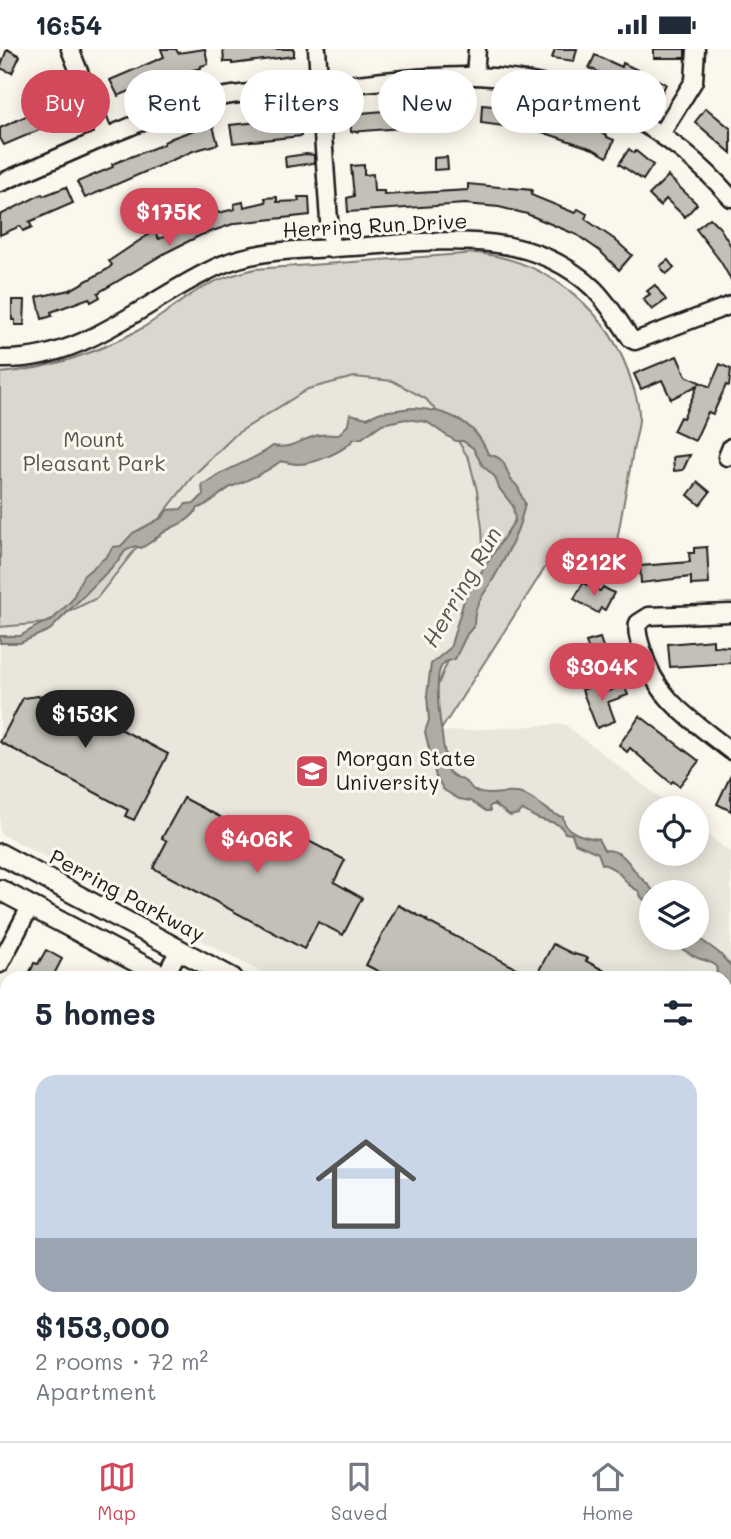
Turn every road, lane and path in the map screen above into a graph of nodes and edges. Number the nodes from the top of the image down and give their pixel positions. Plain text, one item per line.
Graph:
1 (69, 49) edge
2 (317, 49) edge
3 (477, 49) edge
4 (696, 49) edge
5 (318, 70) edge
6 (475, 70) edge
7 (477, 76) edge
8 (240, 95) edge
9 (322, 133) edge
10 (661, 134) junction
11 (106, 137) junction
12 (0, 183) edge
13 (731, 198) edge
14 (331, 249) junction
15 (731, 305) edge
16 (0, 359) edge
17 (731, 613) edge
18 (731, 751) edge
19 (0, 854) edge
20 (0, 890) edge
21 (30, 907) junction
22 (179, 950) junction
23 (0, 964) edge
24 (152, 971) edge
25 (168, 971) edge
26 (219, 971) edge

1 - 11 street
2 - 5 street
3 - 6 street
4 - 10 street
7 - 10 street
8 - 11 street
9 - 14 street
10 - 13 street
11 - 12 street
14 - 15 street, Herring Run Drive
14 - 16 street, Herring Run Drive
17 - 18 street
19 - 22 main road, Perring Parkway
20 - 21 main road
21 - 23 street
21 - 24 main road
22 - 25 street
22 - 26 main road, Perring Parkway

